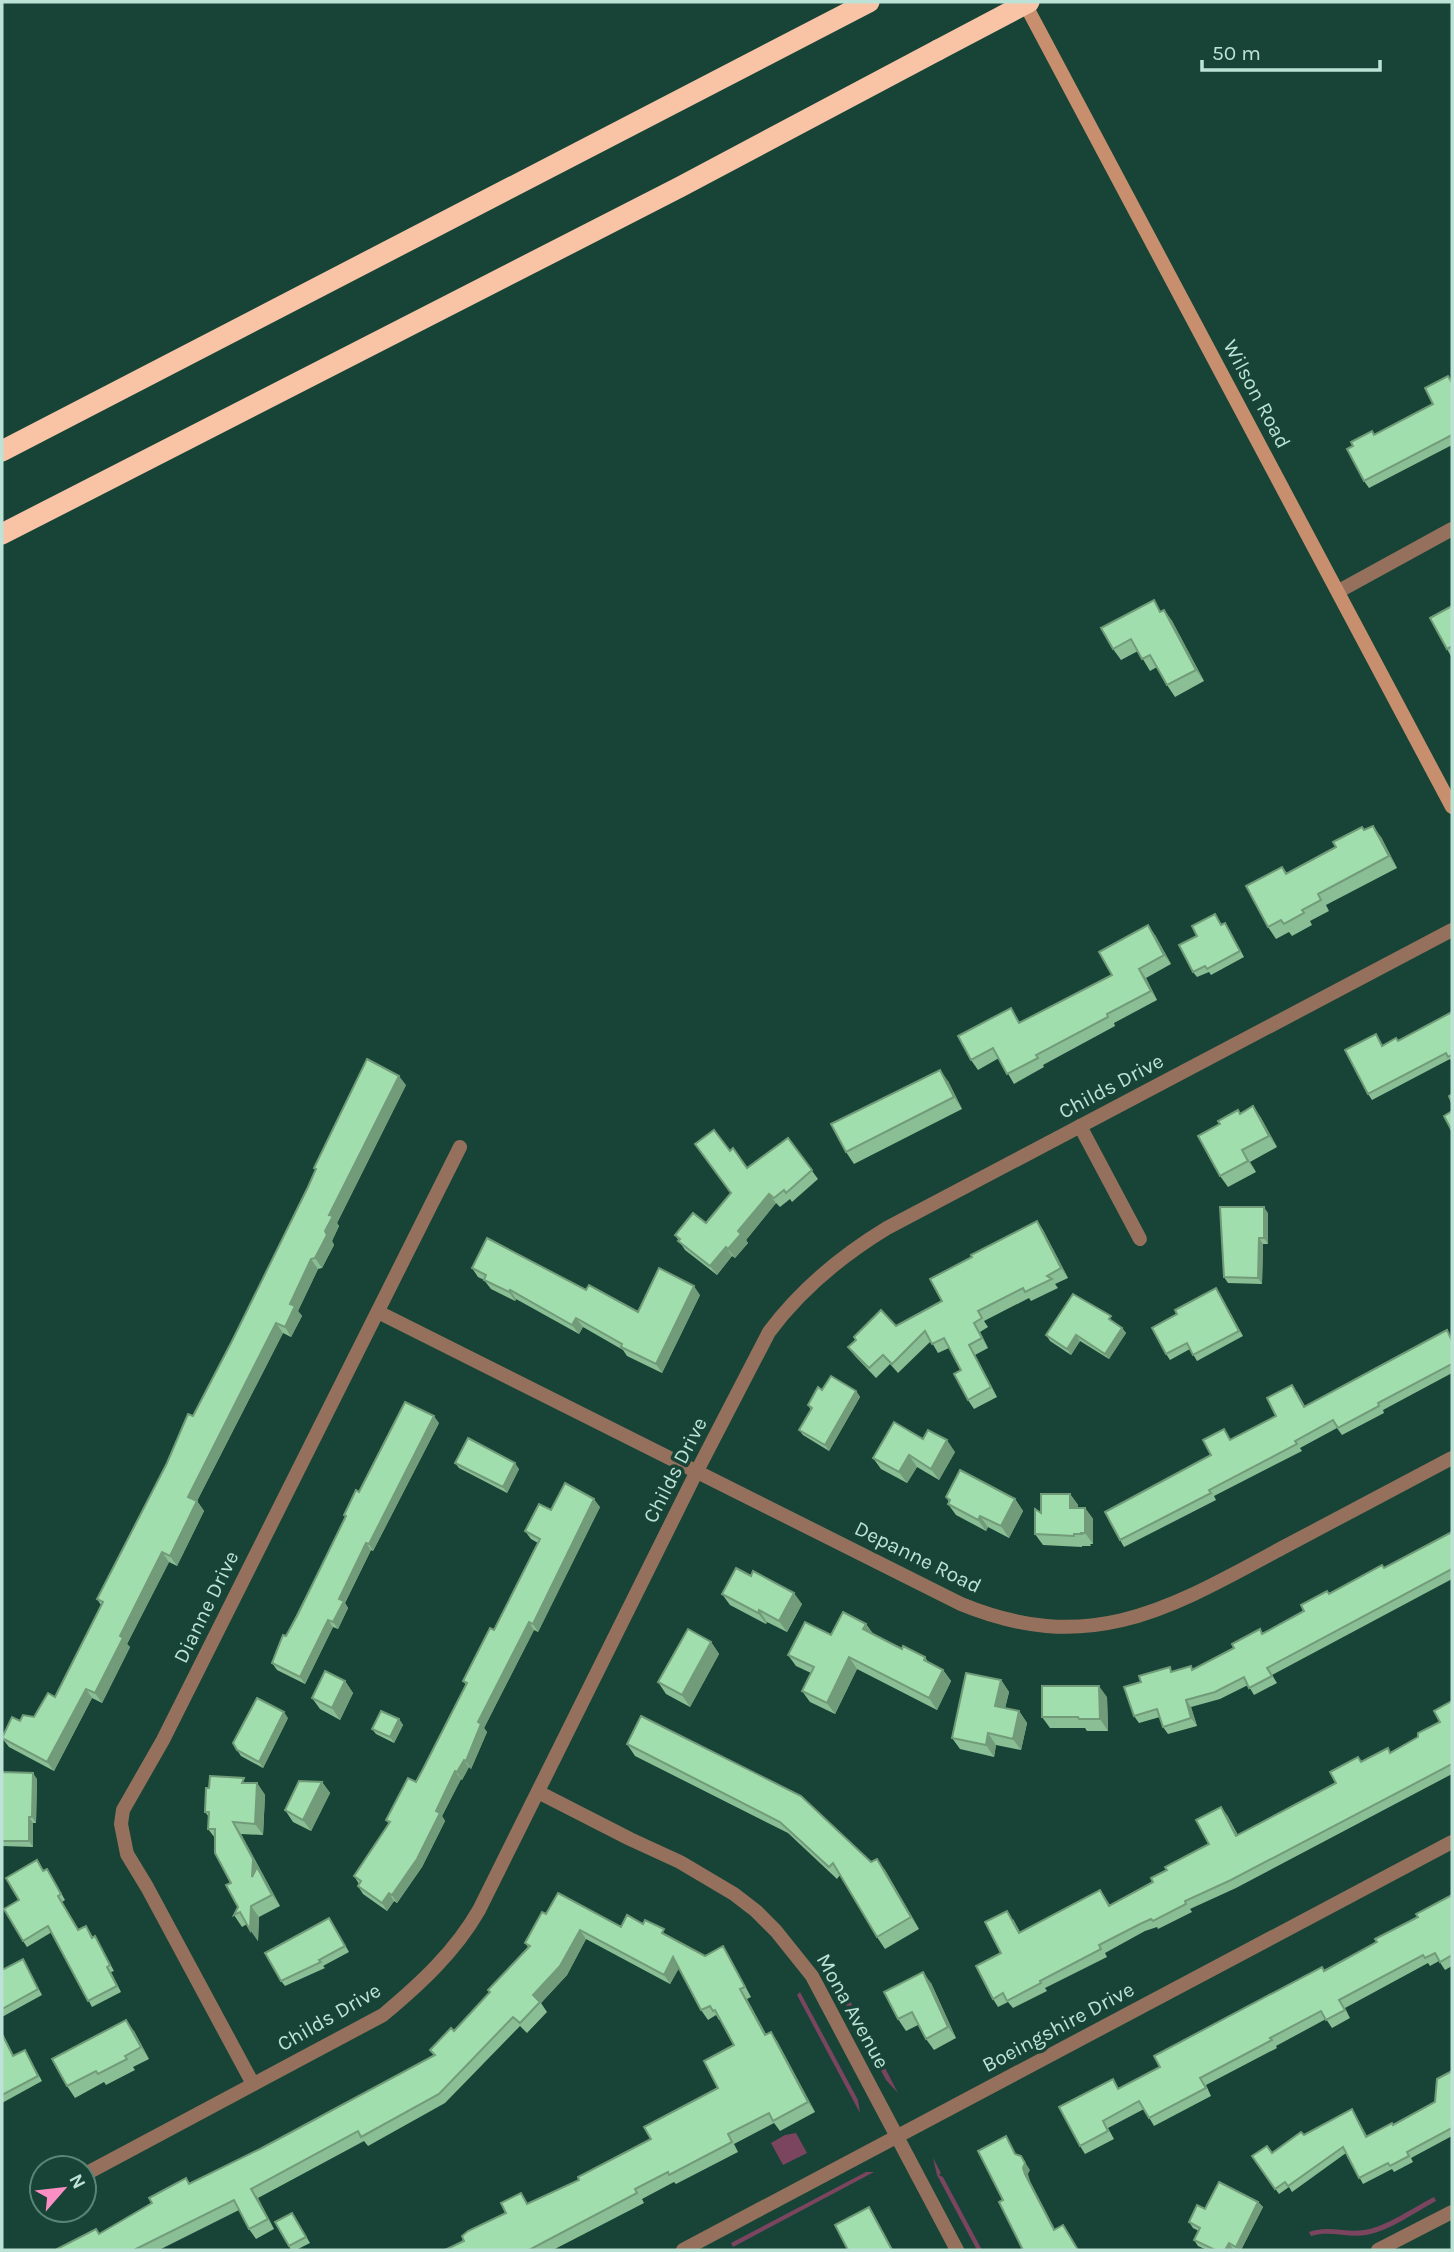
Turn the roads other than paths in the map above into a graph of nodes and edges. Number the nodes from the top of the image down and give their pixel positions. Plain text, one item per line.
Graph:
1 (869, 2) edge
2 (1026, 2) edge
3 (2, 451) edge
4 (1452, 529) edge
5 (2, 534) edge
6 (1339, 591) junction
7 (1452, 807) edge
8 (1452, 930) edge
9 (1080, 1126) junction
10 (460, 1147) dead end
11 (1140, 1239) dead end
12 (378, 1312) junction
13 (1452, 1458) edge
14 (697, 1471) junction
15 (538, 1792) junction
16 (1452, 1842) edge
17 (253, 2084) junction
18 (897, 2137) junction
19 (98, 2167) edge
20 (1452, 2211) edge
21 (683, 2250) edge
22 (957, 2250) edge
23 (1378, 2250) edge

1 - 3 highway
2 - 5 highway, bridge
2 - 6 street, Wilson Road
4 - 6 street
6 - 7 street, Wilson Road
8 - 9 street, Childs Drive
9 - 11 street
9 - 14 street, Childs Drive
10 - 12 street, Dianne Drive
12 - 14 street, Depanne Road
12 - 17 street, Dianne Drive
13 - 14 street, Depanne Road
14 - 15 street, Childs Drive
15 - 17 street, Childs Drive
15 - 18 street, Mona Avenue
16 - 18 street, Boeingshire Drive
17 - 19 street, Childs Drive
18 - 21 street, Boeingshire Drive
18 - 22 street, Mona Avenue
20 - 23 street

